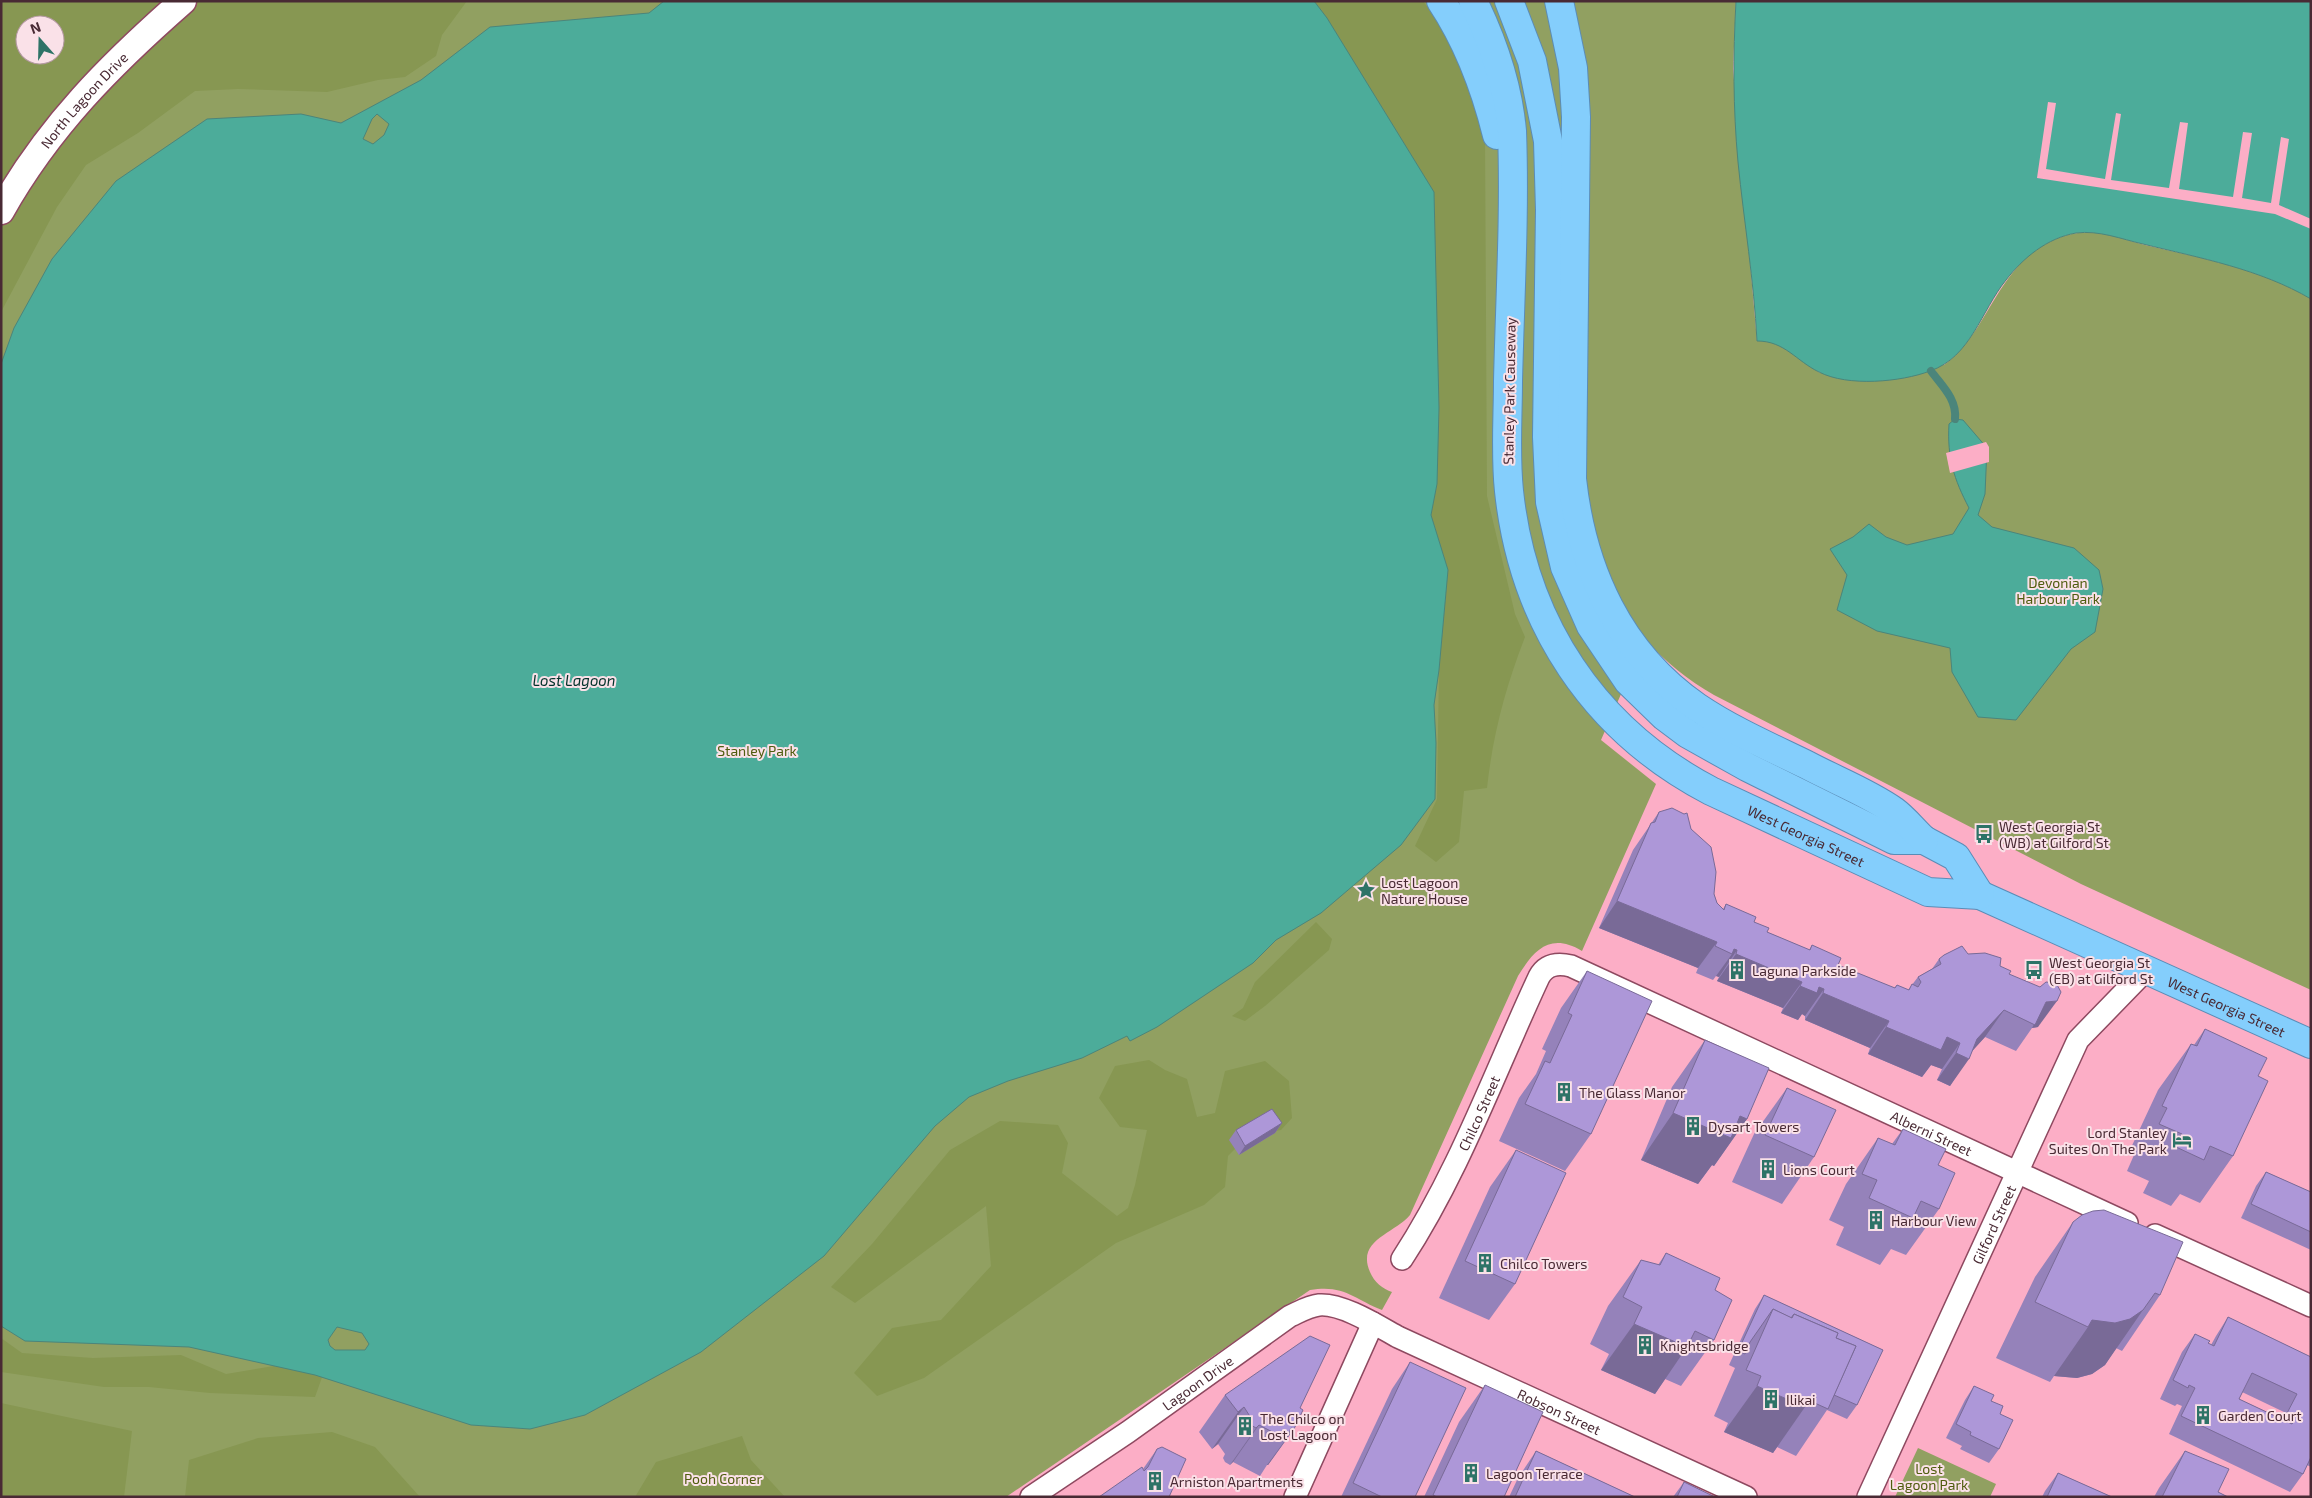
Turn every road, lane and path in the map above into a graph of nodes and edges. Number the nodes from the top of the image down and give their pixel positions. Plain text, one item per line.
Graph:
1 (183, 1) edge
2 (1441, 1) edge
3 (1473, 1) edge
4 (1509, 1) edge
5 (1559, 1) edge
6 (1512, 195) junction
7 (1, 211) edge
8 (1636, 670) junction
9 (1642, 747) joint
10 (1924, 840) junction
11 (1980, 895) junction
12 (1550, 966) joint
13 (2146, 970) junction
14 (2311, 1044) edge
15 (2017, 1172) junction
16 (1402, 1259) dead end
17 (2311, 1306) edge
18 (1373, 1323) junction
19 (1031, 1497) edge
20 (1295, 1497) edge
21 (1746, 1497) edge
22 (1868, 1497) edge

1 - 7 street, North Lagoon Drive
2 - 6 highway
3 - 6 highway, Stanley Park Causeway
4 - 8 highway
5 - 8 highway
6 - 9 highway, Stanley Park Causeway
8 - 10 highway
8 - 10 highway
9 - 11 highway, West Georgia Street
10 - 11 highway
11 - 13 highway, West Georgia Street
12 - 15 street, Alberni Street
12 - 16 street, Chilco Street
13 - 14 highway, West Georgia Street
13 - 15 street, Gilford Street
15 - 17 street, Alberni Street
15 - 22 street, Gilford Street
18 - 19 street, Lagoon Drive
18 - 20 street
18 - 21 street, Robson Street

